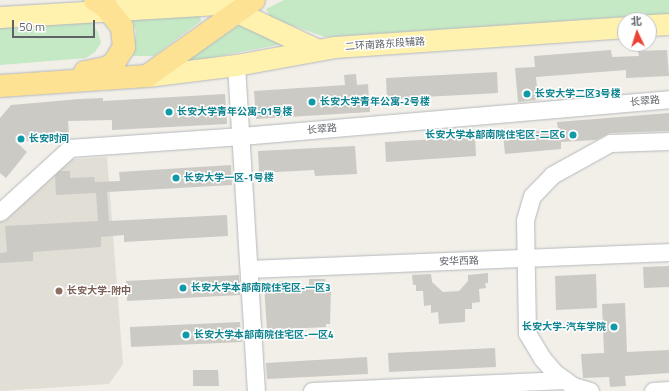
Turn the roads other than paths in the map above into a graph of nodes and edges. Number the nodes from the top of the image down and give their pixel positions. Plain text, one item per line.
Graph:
1 (102, 5) edge
2 (241, 5) edge
3 (0, 17) edge
4 (669, 24) edge
5 (657, 25) edge
6 (617, 28) edge
7 (318, 50) junction
8 (236, 65) junction
9 (147, 76) junction
10 (0, 78) edge
11 (0, 86) edge
12 (669, 99) edge
13 (241, 136) junction
14 (669, 141) edge
15 (0, 212) edge
16 (669, 252) edge
17 (525, 258) junction
18 (250, 268) junction
19 (565, 380) junction
20 (669, 390) edge
21 (256, 391) edge
22 (312, 391) edge
23 (590, 391) edge
24 (653, 391) edge

1 - 2 main road
1 - 3 main road
1 - 10 highway
2 - 7 main road
2 - 9 highway
4 - 5 main road
6 - 7 main road, 二环南路东段辅路
7 - 8 main road, 二环南路东段辅路
8 - 9 main road, 二环南路东段辅路
8 - 13 lane
9 - 11 highway
12 - 13 lane, 长翠路
13 - 15 lane, 长翠路
13 - 18 lane
14 - 17 lane
16 - 17 lane, 安华西路
17 - 18 lane, 安华西路
17 - 19 lane
18 - 21 lane
19 - 22 lane
19 - 23 lane
20 - 24 lane

